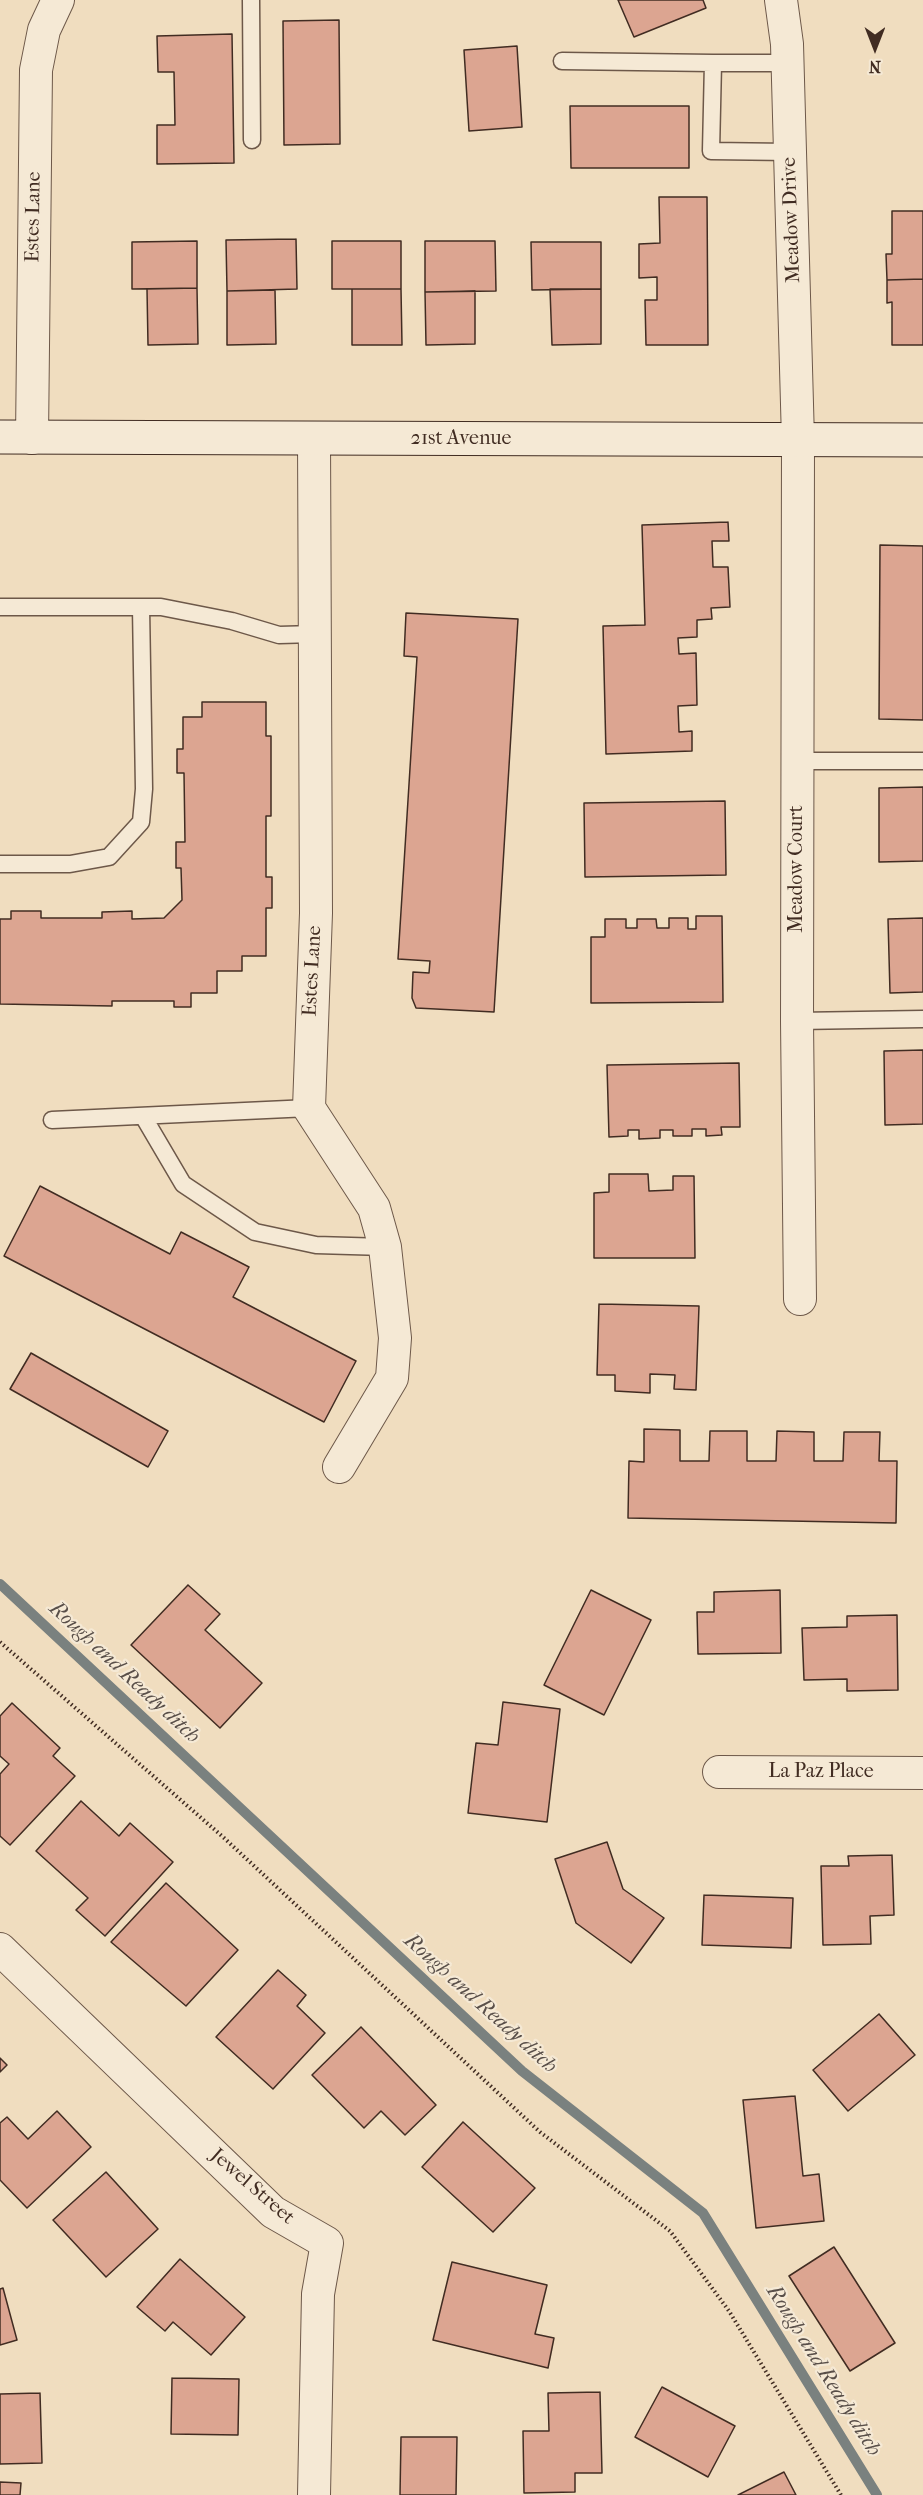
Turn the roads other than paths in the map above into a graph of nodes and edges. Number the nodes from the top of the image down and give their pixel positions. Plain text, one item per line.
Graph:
1 (58, 0) edge
2 (251, 0) edge
3 (781, 0) edge
4 (562, 61) dead end
5 (712, 63) junction
6 (788, 63) junction
7 (252, 140) dead end
8 (790, 152) junction
9 (0, 437) edge
10 (32, 438) junction
11 (314, 438) junction
12 (798, 440) junction
13 (923, 440) edge
14 (0, 606) edge
15 (141, 606) junction
16 (315, 634) junction
17 (797, 761) junction
18 (923, 761) edge
19 (0, 864) edge
20 (923, 1018) edge
21 (797, 1021) junction
22 (309, 1108) junction
23 (143, 1116) junction
24 (51, 1120) dead end
25 (385, 1247) junction
26 (800, 1299) dead end
27 (339, 1467) dead end
28 (719, 1772) dead end
29 (923, 1773) edge
30 (0, 1949) edge
31 (314, 2495) edge

1 - 10 street, Estes Lane
2 - 7 lane
3 - 6 street, Meadow Drive
4 - 5 lane
5 - 6 lane
5 - 8 lane
6 - 8 street, Meadow Drive
8 - 12 street, Meadow Drive
9 - 10 street, 21st Avenue
10 - 11 street, 21st Avenue
11 - 12 street, 21st Avenue
11 - 16 street, Estes Lane
12 - 13 street, 21st Avenue
12 - 17 street, Meadow Court
14 - 15 lane
15 - 16 lane
15 - 19 lane
16 - 22 street, Estes Lane
17 - 18 lane
17 - 21 street, Meadow Court
20 - 21 lane
21 - 26 street, Meadow Court
22 - 23 lane
22 - 25 street
23 - 24 lane
23 - 25 lane
25 - 27 street
28 - 29 street, La Paz Place
30 - 31 street, Jewel Street

